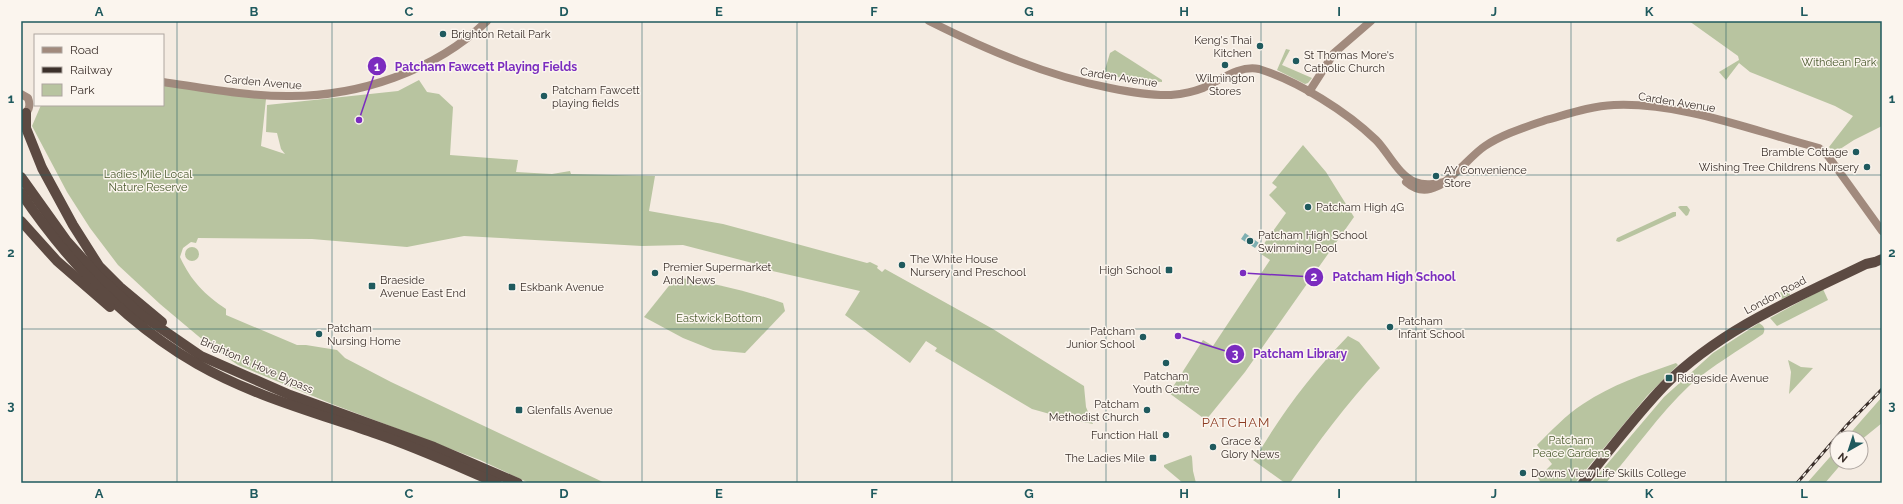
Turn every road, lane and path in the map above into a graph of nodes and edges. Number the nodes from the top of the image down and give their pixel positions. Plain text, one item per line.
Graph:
1 (487, 21) edge
2 (929, 21) edge
3 (1371, 21) edge
4 (164, 82) edge
5 (1309, 92) junction
6 (21, 94) edge
7 (32, 99) edge
8 (24, 114) edge
9 (21, 177) edge
10 (21, 193) edge
11 (21, 220) edge
12 (1882, 231) edge
13 (1882, 252) edge
14 (1882, 259) edge
15 (1866, 264) junction
16 (157, 338) junction
17 (222, 365) junction
18 (497, 483) edge
19 (518, 483) edge
20 (1583, 483) edge

1 - 4 street, Carden Avenue
2 - 5 street, Carden Avenue
3 - 5 street
5 - 12 street, Carden Avenue
6 - 7 street
7 - 8 street
8 - 17 highway
9 - 17 highway, Brighton & Hove Bypass
10 - 16 highway, Brighton & Hove Bypass
11 - 16 highway
13 - 15 highway, London Road
14 - 15 highway, London Road
15 - 20 highway, London Road
16 - 18 highway, Brighton & Hove Bypass
17 - 19 highway, Brighton & Hove Bypass

